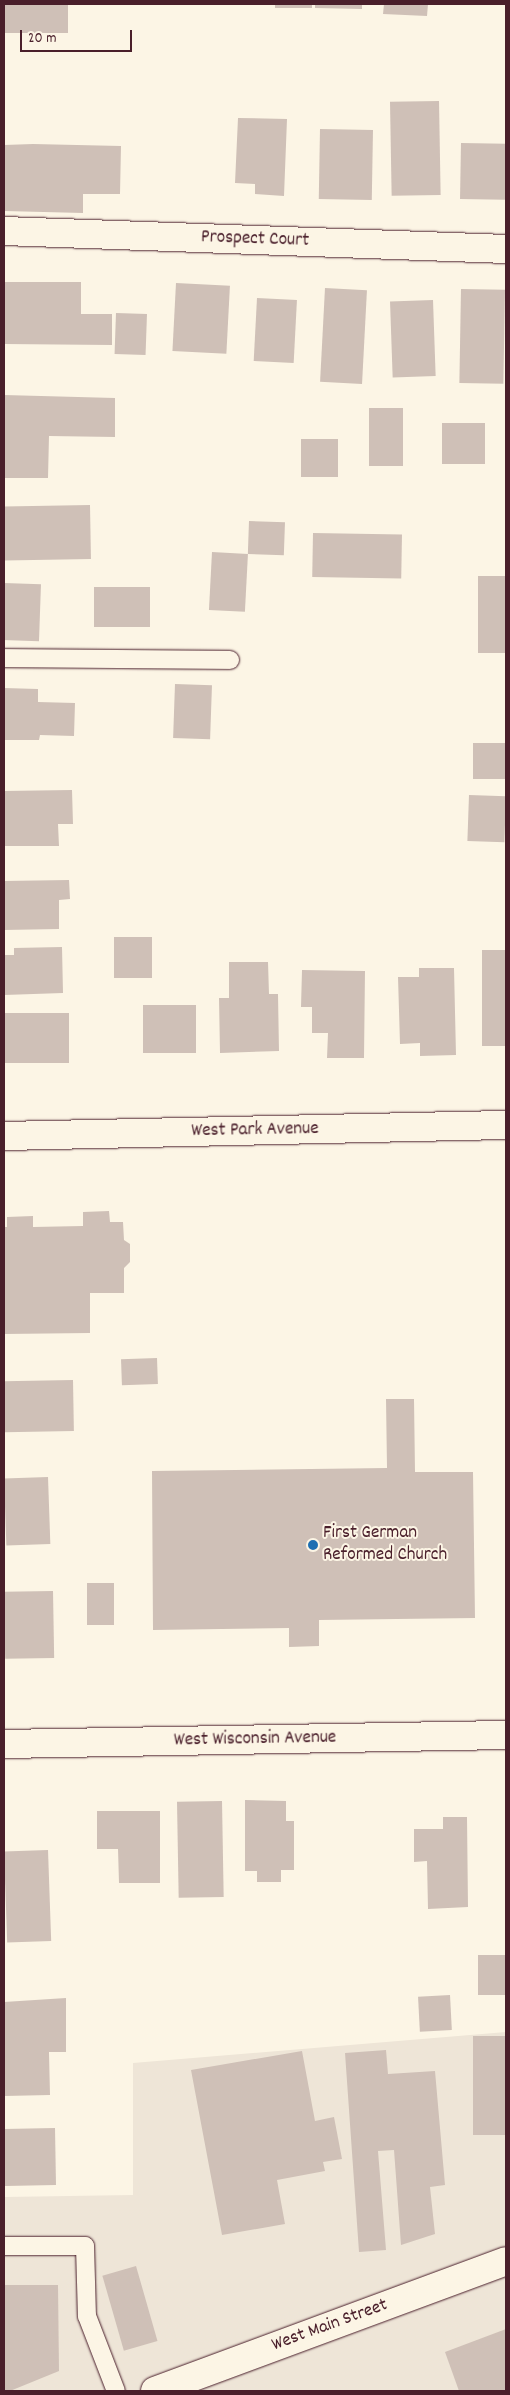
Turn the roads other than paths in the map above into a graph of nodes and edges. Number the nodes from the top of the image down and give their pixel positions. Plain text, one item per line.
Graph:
1 (4, 231) edge
2 (506, 249) edge
3 (4, 658) edge
4 (230, 660) dead end
5 (506, 1125) edge
6 (4, 1136) edge
7 (506, 1735) edge
8 (4, 1744) edge
9 (4, 2246) edge
10 (506, 2260) edge
11 (116, 2391) edge
12 (155, 2391) edge

1 - 2 street, Prospect Court
3 - 4 lane
5 - 6 street, West Park Avenue
7 - 8 street, West Wisconsin Avenue
9 - 11 lane
10 - 12 street, West Main Street

